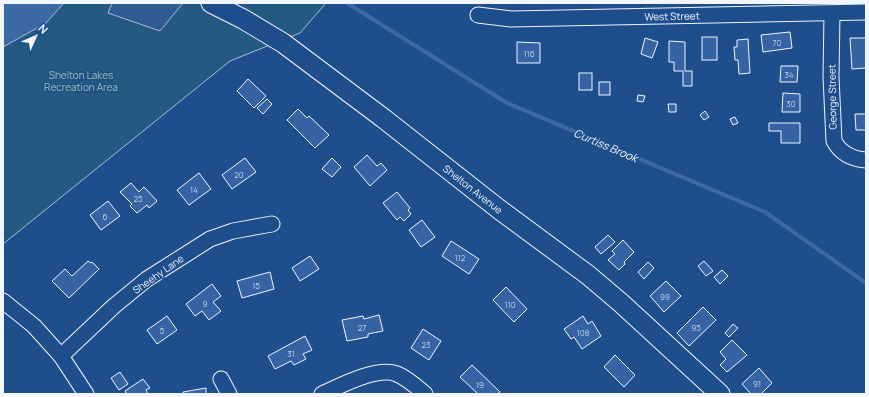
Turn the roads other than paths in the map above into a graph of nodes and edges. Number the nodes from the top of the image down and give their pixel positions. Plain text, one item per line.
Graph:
1 (212, 3) edge
2 (866, 12) edge
3 (832, 14) junction
4 (478, 15) dead end
5 (866, 160) edge
6 (272, 224) dead end
7 (3, 301) edge
8 (62, 356) junction
9 (221, 379) dead end
10 (86, 394) edge
11 (229, 394) edge
12 (322, 394) edge
13 (425, 394) edge
14 (720, 394) edge

1 - 14 main road, Shelton Avenue
2 - 3 street, West Street
3 - 4 street, West Street
3 - 5 street, George Street
6 - 8 street, Sheehy Lane
7 - 8 street
8 - 10 street
9 - 11 street
12 - 13 street

